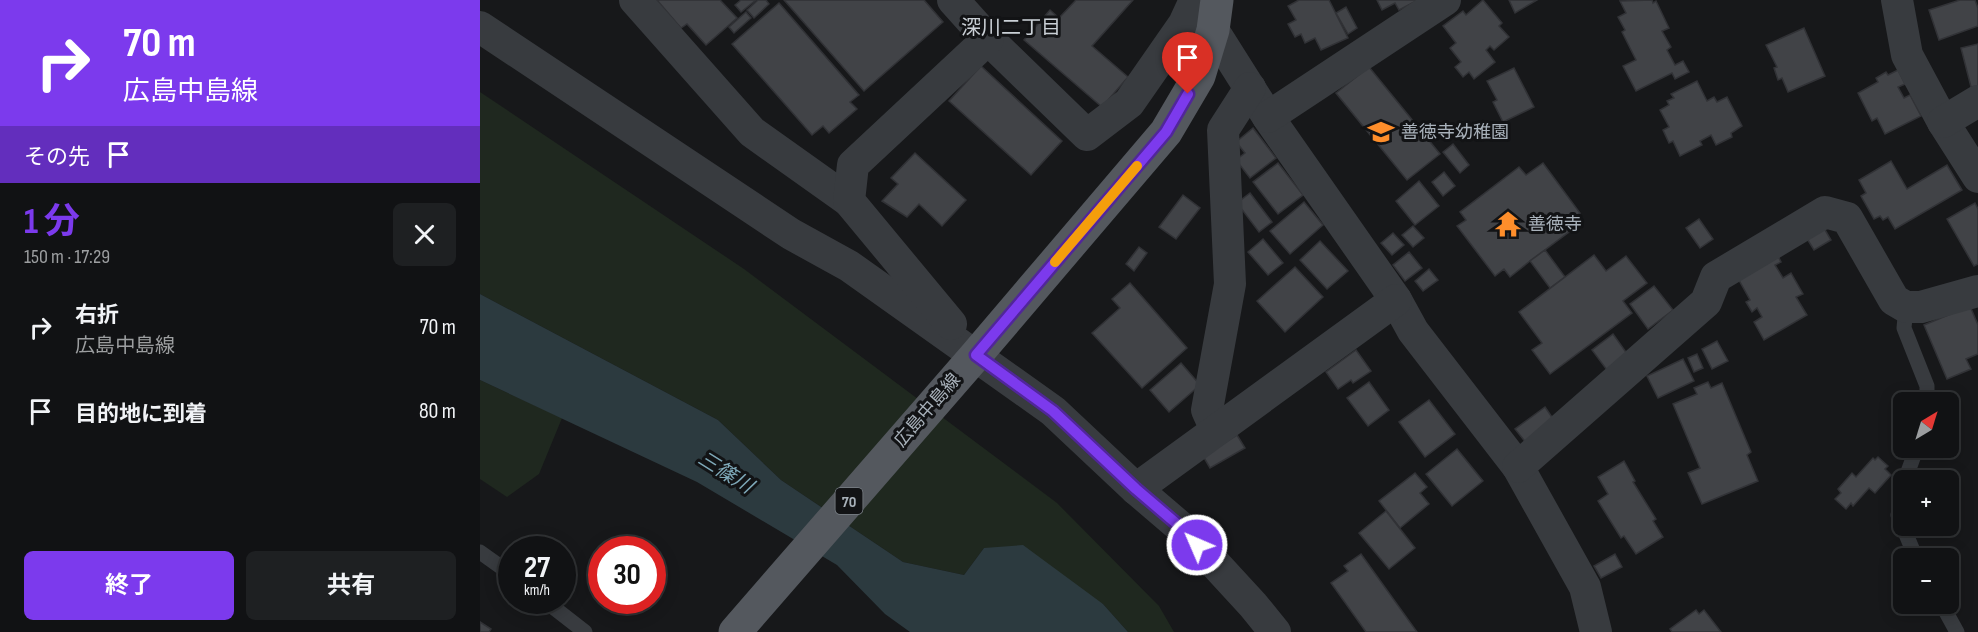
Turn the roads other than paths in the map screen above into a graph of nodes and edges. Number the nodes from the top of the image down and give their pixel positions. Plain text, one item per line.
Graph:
1 (635, 0) edge
2 (953, 0) edge
3 (1195, 0) edge
4 (1445, 0) edge
5 (1897, 0) edge
6 (1215, 15) edge
7 (480, 27) edge
8 (988, 39) junction
9 (1250, 88) junction
10 (1978, 101) edge
11 (1268, 117) junction
12 (1943, 122) junction
13 (1978, 177) edge
14 (849, 201) junction
15 (1978, 291) edge
16 (1396, 300) junction
17 (1906, 307) junction
18 (969, 362) junction
19 (1927, 392) edge
20 (1216, 430) junction
21 (1518, 467) junction
22 (1136, 489) junction
23 (480, 552) edge
24 (498, 565) edge
25 (562, 614) edge
26 (1947, 614) edge
27 (585, 632) edge
28 (735, 632) edge
29 (1275, 632) edge
30 (1596, 632) edge
31 (1957, 632) edge

1 - 14 street
2 - 8 street
3 - 8 street
4 - 11 street
5 - 12 street
6 - 9 street
6 - 18 main road, 広島中島線 / 70
7 - 18 street
8 - 14 street
9 - 11 street
9 - 20 street
10 - 12 street
11 - 16 street
12 - 13 street
14 - 18 street
15 - 17 street
16 - 20 street
16 - 21 street
17 - 19 lane
17 - 21 street
18 - 22 street
18 - 28 main road, 広島中島線 / 70
20 - 22 street
21 - 30 street
22 - 29 street
23 - 24 lane
25 - 27 lane
26 - 31 lane

